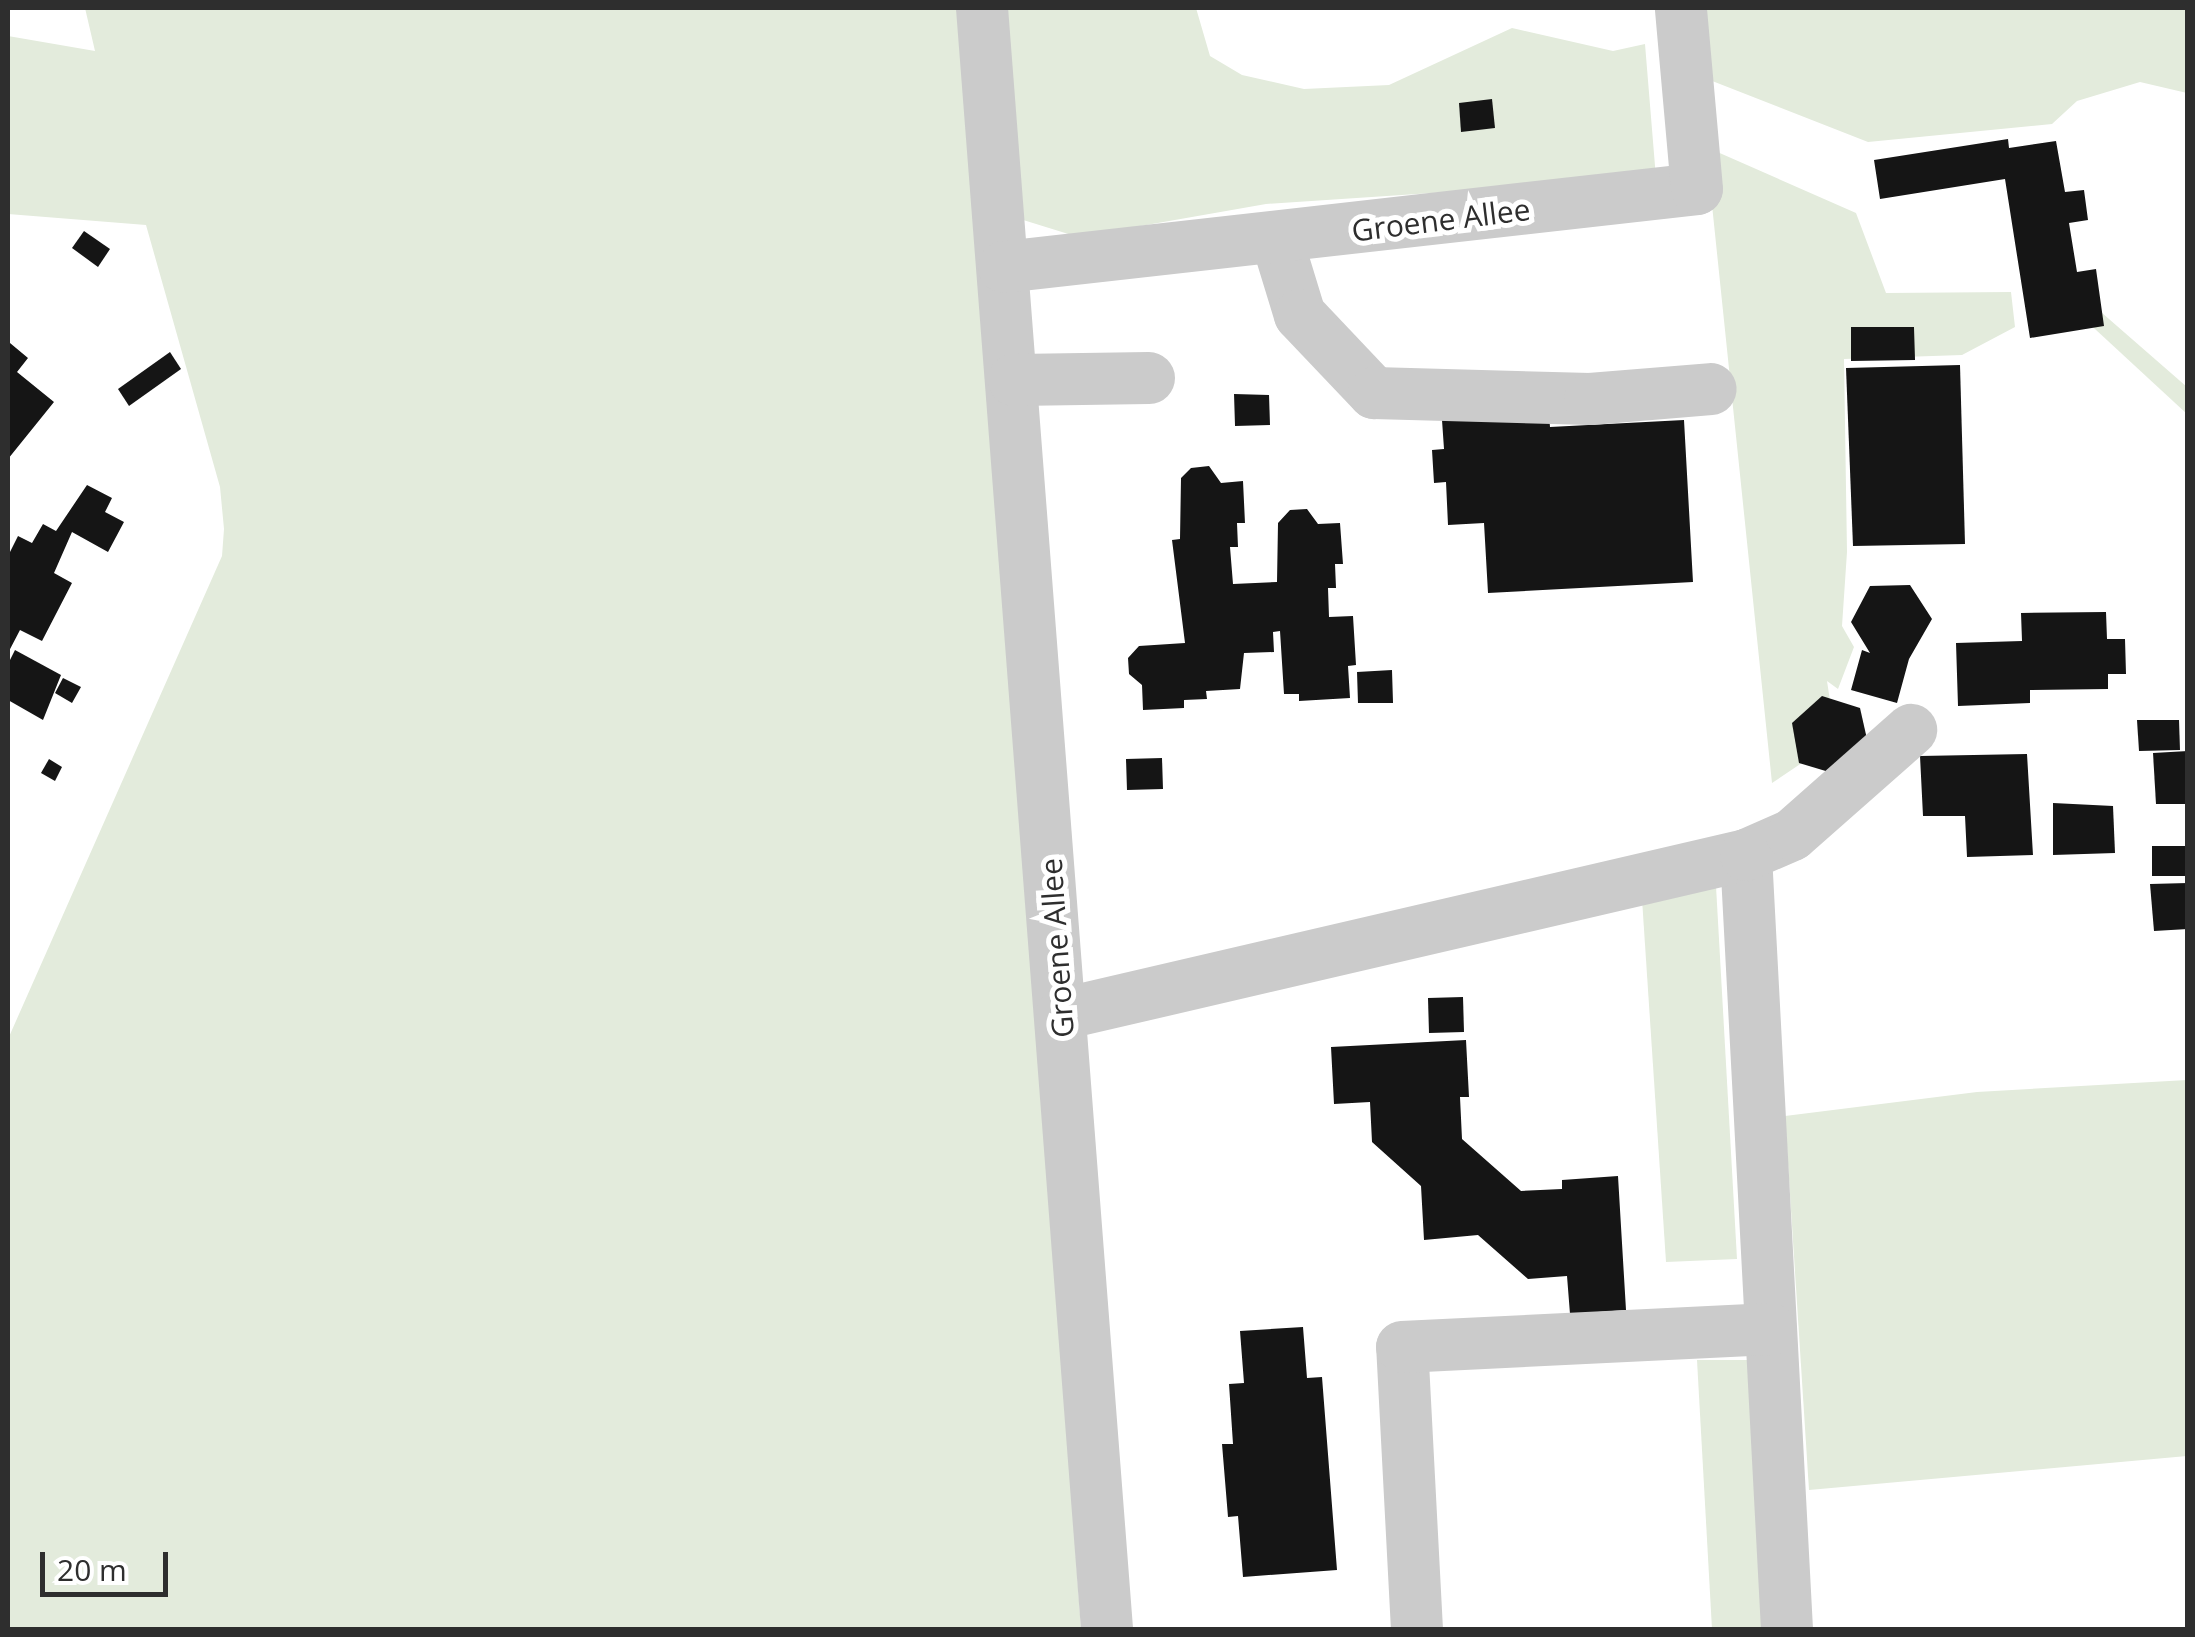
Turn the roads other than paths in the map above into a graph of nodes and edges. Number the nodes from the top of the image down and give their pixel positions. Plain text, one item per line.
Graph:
1 (982, 8) edge
2 (1681, 8) edge
3 (1278, 240) junction
4 (1004, 267) junction
5 (1148, 378) dead end
6 (1014, 380) junction
7 (1711, 389) dead end
8 (1911, 730) dead end
9 (1746, 855) junction
10 (1062, 1014) junction
11 (1771, 1329) junction
12 (1107, 1630) edge
13 (1417, 1630) edge
14 (1787, 1630) edge

1 - 4 street, Groene Allee
2 - 3 street, Groene Allee
3 - 4 street, Groene Allee
3 - 7 street
4 - 6 street, Groene Allee
5 - 6 street
6 - 10 street, Groene Allee
8 - 9 street
9 - 10 street
9 - 11 street
10 - 12 street, Groene Allee
11 - 13 street
11 - 14 street

